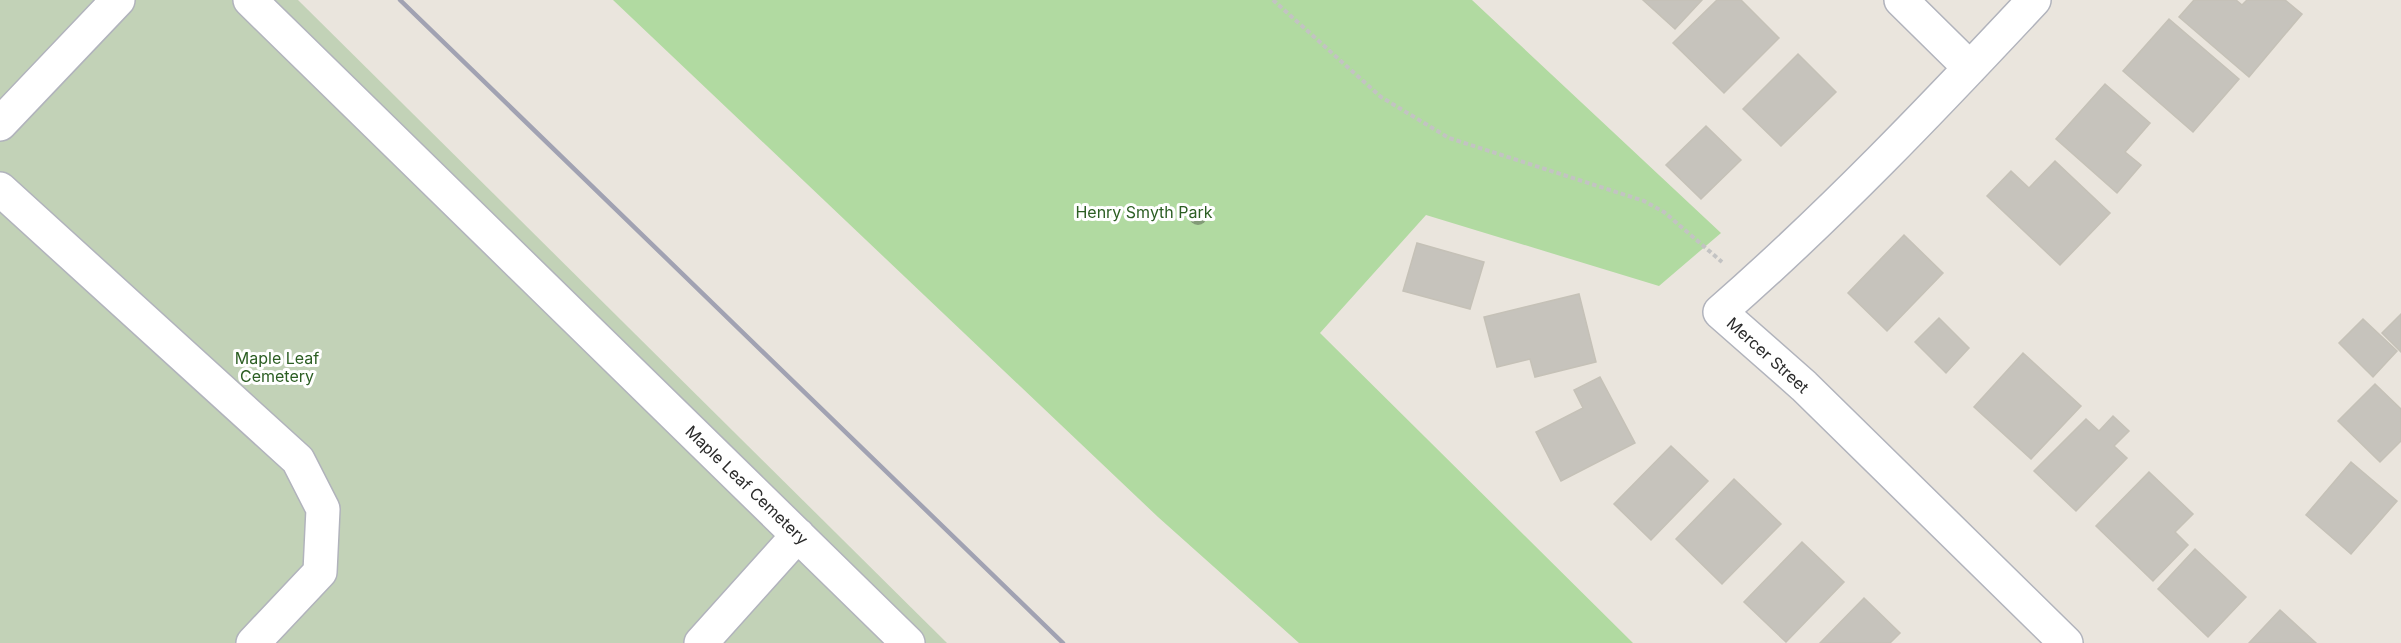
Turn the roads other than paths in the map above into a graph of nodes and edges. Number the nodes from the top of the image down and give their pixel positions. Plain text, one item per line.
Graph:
1 (118, 0) edge
2 (250, 0) edge
3 (1901, 0) edge
4 (2034, 0) edge
5 (1970, 68) junction
6 (0, 124) edge
7 (0, 189) edge
8 (798, 535) junction
9 (253, 643) edge
10 (702, 643) edge
11 (908, 643) edge
12 (2066, 643) edge

1 - 6 street
2 - 8 street, Maple Leaf Cemetery
3 - 5 street
4 - 5 street, Mercer Street
5 - 12 street, Mercer Street
7 - 9 street
8 - 10 street
8 - 11 street, Maple Leaf Cemetery

